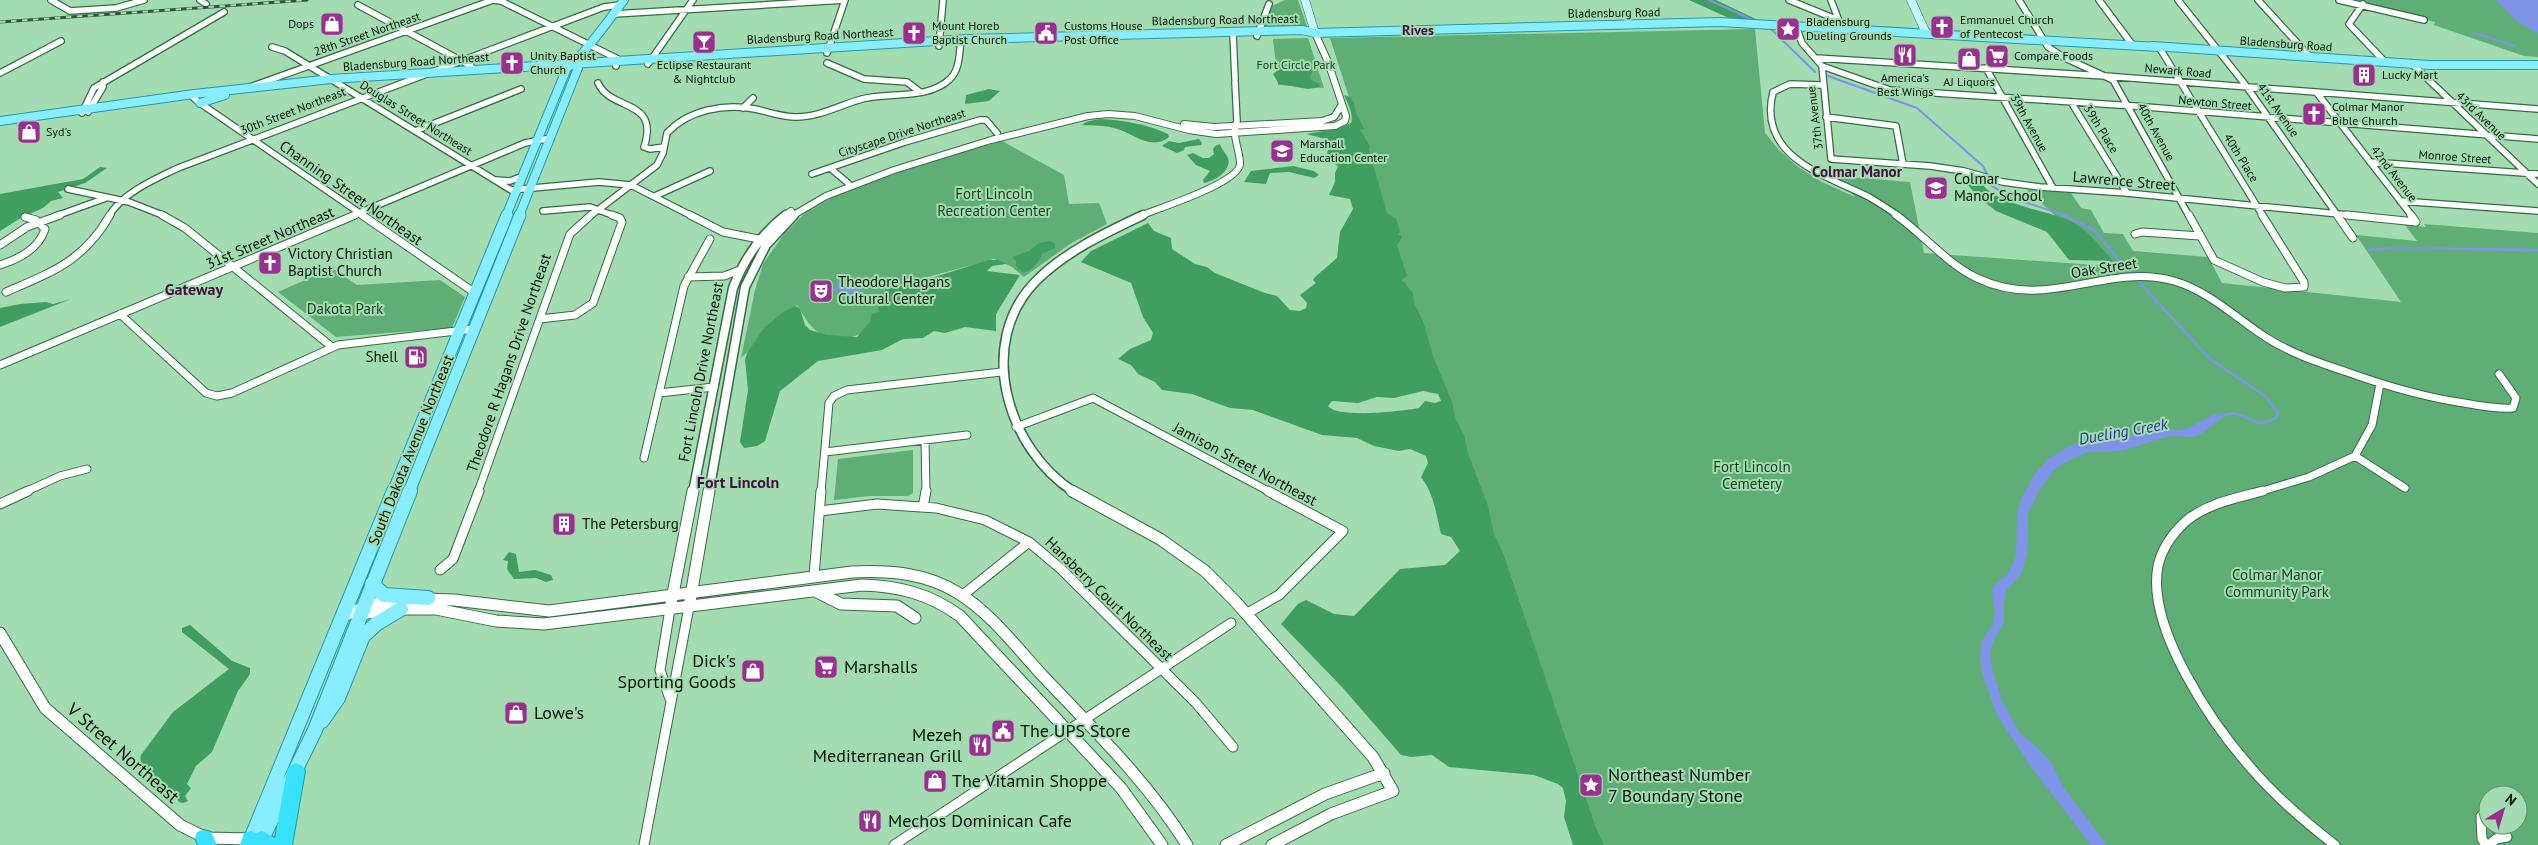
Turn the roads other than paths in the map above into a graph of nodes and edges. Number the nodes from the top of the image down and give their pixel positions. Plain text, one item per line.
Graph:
1 (51, 0) edge
2 (144, 0) edge
3 (200, 0) edge
4 (497, 0) edge
5 (693, 0) edge
6 (845, 0) edge
7 (943, 0) edge
8 (1304, 0) edge
9 (1789, 0) edge
10 (1831, 0) edge
11 (1911, 0) edge
12 (2019, 0) edge
13 (2099, 0) edge
14 (2178, 0) edge
15 (2258, 0) edge
16 (2339, 0) edge
17 (622, 3) edge
18 (206, 4) dead end
19 (1269, 4) dead end
20 (2363, 4) junction
21 (358, 5) dead end
22 (686, 10) junction
23 (224, 12) dead end
24 (614, 14) junction
25 (1838, 20) junction
26 (2424, 20) dead end
27 (552, 26) junction
28 (1796, 26) junction
29 (1842, 28) junction
30 (406, 31) junction
31 (1926, 32) junction
32 (1315, 33) junction
33 (1257, 34) junction
34 (1233, 35) junction
35 (2043, 40) junction
36 (61, 41) dead end
37 (961, 42) junction
38 (2131, 43) junction
39 (588, 44) junction
40 (939, 44) junction
41 (2118, 44) junction
42 (272, 47) dead end
43 (2159, 47) junction
44 (828, 50) junction
45 (2221, 51) junction
46 (2310, 57) junction
47 (1816, 58) junction
48 (461, 61) junction
49 (650, 61) junction
50 (2384, 61) junction
51 (2411, 62) junction
52 (617, 63) junction
53 (827, 63) dead end
54 (2538, 63) edge
55 (308, 65) junction
56 (2080, 65) junction
57 (1822, 66) junction
58 (573, 67) junction
59 (1986, 68) junction
60 (472, 71) junction
61 (0, 73) edge
62 (428, 74) junction
63 (2071, 74) junction
64 (2105, 76) junction
65 (417, 78) junction
66 (334, 81) junction
67 (2180, 81) junction
68 (598, 84) dead end
69 (1822, 85) junction
70 (570, 87) junction
71 (2247, 87) junction
72 (559, 88) junction
73 (247, 89) junction
74 (521, 89) dead end
75 (920, 92) junction
76 (232, 93) junction
77 (2317, 93) junction
78 (193, 96) junction
79 (361, 98) junction
80 (752, 98) dead end
81 (2002, 98) junction
82 (2071, 102) junction
83 (200, 104) junction
84 (2454, 104) junction
85 (2129, 106) junction
86 (743, 108) junction
87 (2538, 109) edge
88 (86, 111) junction
89 (2198, 111) junction
90 (1826, 117) junction
91 (2269, 118) junction
92 (0, 123) edge
93 (2341, 125) junction
94 (1235, 130) junction
95 (415, 131) junction
96 (997, 133) junction
97 (2487, 136) junction
98 (551, 138) junction
99 (251, 139) junction
100 (538, 139) junction
101 (2538, 139) edge
102 (664, 147) junction
103 (1831, 159) joint
104 (2370, 162) junction
105 (1903, 164) junction
106 (472, 166) junction
107 (830, 168) junction
108 (710, 171) dead end
109 (2527, 173) junction
110 (812, 174) dead end
111 (2538, 174) edge
112 (523, 176) junction
113 (496, 180) junction
114 (848, 183) junction
115 (2538, 184) edge
116 (631, 185) junction
117 (2054, 188) junction
118 (68, 189) dead end
119 (530, 189) junction
120 (517, 190) junction
121 (2126, 193) junction
122 (655, 196) junction
123 (106, 198) junction
124 (2180, 198) junction
125 (126, 201) junction
126 (2400, 201) junction
127 (2258, 206) junction
128 (599, 209) junction
129 (543, 211) dead end
130 (2538, 211) edge
131 (112, 212) junction
132 (359, 214) junction
133 (2336, 214) junction
134 (790, 215) junction
135 (25, 217) dead end
136 (2416, 222) joint
137 (41, 223) junction
138 (2135, 234) dead end
139 (2200, 236) junction
140 (2353, 238) dead end
141 (759, 239) junction
142 (710, 240) dead end
143 (770, 241) junction
144 (0, 245) edge
145 (2210, 254) joint
146 (0, 265) edge
147 (233, 266) junction
148 (740, 270) junction
149 (687, 279) junction
150 (735, 283) junction
151 (6, 292) dead end
152 (475, 293) junction
153 (120, 314) junction
154 (540, 319) junction
155 (473, 329) junction
156 (460, 331) junction
157 (332, 347) junction
158 (0, 365) edge
159 (1001, 372) junction
160 (2499, 374) dead end
161 (2380, 384) junction
162 (714, 387) junction
163 (659, 393) junction
164 (438, 420) junction
165 (422, 422) junction
166 (1016, 427) junction
167 (967, 435) dead end
168 (925, 440) junction
169 (825, 452) junction
170 (2356, 456) junction
171 (644, 458) dead end
172 (87, 469) dead end
173 (2405, 488) dead end
174 (706, 502) junction
175 (0, 504) edge
176 (692, 504) junction
177 (923, 506) junction
178 (820, 510) junction
179 (1029, 542) junction
180 (440, 570) dead end
181 (814, 576) junction
182 (372, 584) junction
183 (815, 591) junction
184 (691, 593) junction
185 (963, 595) junction
186 (673, 596) junction
187 (428, 598) junction
188 (689, 607) junction
189 (401, 609) junction
190 (670, 609) junction
191 (361, 611) junction
192 (1246, 614) junction
193 (342, 616) junction
194 (916, 618) dead end
195 (1231, 623) dead end
196 (0, 633) edge
197 (1162, 669) junction
198 (670, 699) junction
199 (1084, 719) junction
200 (315, 730) junction
201 (1066, 731) junction
202 (1233, 747) dead end
203 (296, 770) junction
204 (1384, 773) junction
205 (2504, 835) edge
206 (206, 842) edge
207 (258, 843) edge
208 (282, 845) edge
209 (644, 845) edge
210 (894, 845) edge
211 (1162, 845) edge
212 (1187, 845) edge
213 (1226, 845) edge
214 (1272, 845) edge
215 (2335, 845) edge
216 (2488, 845) edge

1 - 2 street
3 - 18 street
4 - 27 street
4 - 30 street, 28th Street Northeast
5 - 22 street
6 - 22 street
6 - 44 street
7 - 40 street
8 - 32 main road
9 - 25 street
10 - 25 street
11 - 31 main road
12 - 35 street, 40th Avenue
13 - 38 street
14 - 45 street, 41st Avenue
15 - 46 street
16 - 20 street
17 - 24 main road, South Dakota Avenue Northeast
17 - 27 street, 30th Street Northeast
19 - 33 street
20 - 26 street
20 - 50 street
21 - 30 street
22 - 24 street
22 - 49 street
23 - 88 street
24 - 39 main road, South Dakota Avenue Northeast
25 - 29 street
27 - 39 street
27 - 48 street, 30th Street Northeast
28 - 29 main road, Bladensburg Road
28 - 32 main road, Bladensburg Road
28 - 47 street
29 - 31 main road, Bladensburg Road
30 - 48 street
30 - 55 street, 28th Street Northeast
31 - 35 main road, Bladensburg Road
32 - 33 main road, Bladensburg Road Northeast
32 - 94 street, Fort Lincoln Drive Northeast
33 - 34 main road, Bladensburg Road Northeast
34 - 37 main road, Bladensburg Road Northeast
34 - 94 street
35 - 41 main road, Bladensburg Road
35 - 56 street, 40th Avenue
36 - 61 street
37 - 40 main road, Bladensburg Road Northeast
37 - 75 street, Theodore R Hagans Drive Northeast
38 - 41 main road, Bladensburg Road
38 - 43 main road, Bladensburg Road
39 - 52 street
39 - 58 main road, South Dakota Avenue Northeast
40 - 44 main road, Bladensburg Road Northeast
41 - 43 main road, Bladensburg Road
42 - 55 street, Douglas Street Northeast
43 - 45 main road, Bladensburg Road
43 - 67 street, 40th Place
44 - 49 main road, Bladensburg Road Northeast
45 - 46 main road, Bladensburg Road
45 - 71 street, 41st Avenue
46 - 50 main road, Bladensburg Road
47 - 57 street
47 - 59 street, Newark Road
48 - 60 street
48 - 62 street, 30th Street Northeast
49 - 52 main road, Bladensburg Road Northeast
50 - 51 main road, Bladensburg Road
51 - 54 main road, Bladensburg Road
51 - 84 street, 43rd Avenue
52 - 58 main road, Bladensburg Road Northeast
53 - 75 street
55 - 66 street, Douglas Street Northeast
55 - 73 street, 28th Street Northeast
56 - 63 street
56 - 64 street, 40th Avenue
57 - 69 street, 37th Avenue
57 - 81 street, Newton Street
58 - 60 main road, Bladensburg Road Northeast
58 - 65 main road, Bladensburg Road Northeast
58 - 70 main road, South Dakota Avenue Northeast
58 - 72 main road, South Dakota Avenue Northeast
59 - 63 street, Newark Road
59 - 81 street, 39th Avenue
60 - 62 main road, Bladensburg Road Northeast
62 - 65 street, 30th Street Northeast
62 - 66 main road, Bladensburg Road Northeast
63 - 64 street, Newark Road
64 - 67 street, Newark Road
64 - 85 street, 40th Avenue
65 - 66 main road, Bladensburg Road Northeast
65 - 79 street, 30th Street Northeast
66 - 73 main road, Bladensburg Road Northeast
66 - 79 street, Douglas Street Northeast
67 - 71 street, Newark Road
67 - 89 street, 40th Place
68 - 102 street
69 - 90 street, 37th Avenue
69 - 161 street, Oak Street
70 - 72 main road
70 - 98 main road, South Dakota Avenue Northeast
71 - 77 street, Newark Road
71 - 91 street, 41st Avenue
72 - 100 main road, South Dakota Avenue Northeast
73 - 76 main road, Bladensburg Road Northeast
73 - 78 main road, Bladensburg Road Northeast
74 - 95 street
75 - 86 street, Theodore R Hagans Drive Northeast
76 - 78 main road, Bladensburg Road Northeast
76 - 83 main road
77 - 84 street, Newark Road
77 - 93 street, 42nd Avenue
78 - 83 street, Channing Street Northeast
78 - 88 main road, Bladensburg Road Northeast
79 - 95 street, Douglas Street Northeast
79 - 99 street, 30th Street Northeast
80 - 86 street
81 - 82 street, Newton Street
81 - 117 street, 39th Avenue
82 - 85 street, Newton Street
82 - 121 street, 39th Place
83 - 99 street, Channing Street Northeast
84 - 87 street, Newark Road
84 - 97 street, 43rd Avenue
85 - 89 street, Newton Street
85 - 124 street, 40th Avenue
86 - 102 street, Theodore R Hagans Drive Northeast
88 - 92 main road, Bladensburg Road Northeast
89 - 91 street, Newton Street
89 - 127 street, 40th Place
90 - 103 street, 37th Avenue
90 - 105 street
91 - 93 street, Newton Street
91 - 133 street, 41st Avenue
93 - 97 street, Newton Street
93 - 104 street, 42nd Avenue
94 - 96 street, Fort Lincoln Drive Northeast
94 - 134 street, Fort Lincoln Drive Northeast
94 - 159 street
95 - 106 street, Douglas Street Northeast
96 - 107 street, Cityscape Drive Northeast
96 - 114 street, Fort Lincoln Drive Northeast
97 - 101 street, Newton Street
97 - 109 street, 43rd Avenue
98 - 100 street, 31st Street Northeast
98 - 119 main road, South Dakota Avenue Northeast
99 - 125 street, 30th Street Northeast
99 - 132 street, Channing Street Northeast
100 - 106 street, 31st Street Northeast
100 - 112 main road, South Dakota Avenue Northeast
102 - 116 street, Theodore R Hagans Drive Northeast
103 - 105 street, Lawrence Street
104 - 109 street, Monroe Street
104 - 126 street, 42nd Avenue
105 - 117 street, Lawrence Street
106 - 113 street, Douglas Street Northeast
106 - 132 street, 31st Street Northeast
107 - 110 street
107 - 114 street, Cityscape Drive Northeast
108 - 122 street
109 - 111 street, Monroe Street
109 - 115 street, 43rd Avenue
112 - 113 street
112 - 120 main road, South Dakota Avenue Northeast
113 - 120 street, Douglas Street Northeast
114 - 134 street, Fort Lincoln Drive Northeast
116 - 119 street
116 - 122 street
116 - 128 street, Theodore R Hagans Drive Northeast
117 - 121 street, Lawrence Street
118 - 123 street
119 - 120 street
119 - 155 main road, South Dakota Avenue Northeast
120 - 152 main road, South Dakota Avenue Northeast
121 - 124 street, Lawrence Street
122 - 141 street
123 - 125 street
123 - 131 street
123 - 137 street
124 - 127 street, Lawrence Street
124 - 139 street, 40th Avenue
125 - 131 street, 30th Street Northeast
125 - 147 street
126 - 130 street
126 - 136 street, 42nd Avenue
127 - 133 street, Lawrence Street
127 - 145 street, 40th Place
128 - 129 street
128 - 154 street, Theodore R Hagans Drive Northeast
128 - 154 street
131 - 151 street, 30th Street Northeast
132 - 147 street, 31st Street Northeast
132 - 152 street, Channing Street Northeast
133 - 136 street, Lawrence Street
133 - 140 street, 41st Avenue
134 - 141 street, Fort Lincoln Drive Northeast
134 - 143 street, Fort Lincoln Drive Northeast
135 - 137 street
137 - 144 street
137 - 146 street
138 - 139 street
139 - 145 street, 40th Avenue
141 - 143 street
141 - 148 street, Fort Lincoln Drive Northeast
142 - 149 street
143 - 174 street, Fort Lincoln Drive Northeast
147 - 153 street, 31st Street Northeast
147 - 157 street
148 - 149 street
148 - 150 street, Fort Lincoln Drive Northeast
149 - 150 street
149 - 163 street
150 - 162 street, Fort Lincoln Drive Northeast
152 - 156 main road, South Dakota Avenue Northeast
153 - 157 street
153 - 158 street, 31st Street Northeast
154 - 180 street, Theodore R Hagans Drive Northeast
155 - 156 street
155 - 164 main road, South Dakota Avenue Northeast
156 - 157 street
156 - 165 main road, South Dakota Avenue Northeast
159 - 166 street
159 - 169 street
160 - 161 street, Oak Street
161 - 170 street
162 - 163 street
162 - 176 street, Fort Lincoln Drive Northeast
163 - 171 street
164 - 165 main road
164 - 182 main road, South Dakota Avenue Northeast
165 - 193 main road, South Dakota Avenue Northeast
166 - 192 street
166 - 192 street, Jamison Street Northeast
167 - 168 street
168 - 169 street
168 - 177 street
169 - 178 street
170 - 173 street
170 - 215 street
172 - 175 street
174 - 176 street
174 - 184 street, Fort Lincoln Drive Northeast
176 - 186 street, Fort Lincoln Drive Northeast
177 - 178 street, Hansberry Court Northeast
177 - 179 street, Hansberry Court Northeast
178 - 181 street
179 - 185 street
179 - 197 street, Hansberry Court Northeast
181 - 184 street
181 - 185 street
182 - 187 main road
182 - 191 main road, South Dakota Avenue Northeast
183 - 188 street
183 - 194 street
183 - 201 street
184 - 186 street
184 - 188 street, Fort Lincoln Drive Northeast
185 - 199 street
186 - 187 street
186 - 190 street, Fort Lincoln Drive Northeast
187 - 191 street
188 - 190 street
188 - 198 street
189 - 190 street
189 - 191 street
189 - 200 main road
190 - 198 street
191 - 193 street
191 - 200 main road, South Dakota Avenue Northeast
192 - 204 street
193 - 207 main road, South Dakota Avenue Northeast
195 - 197 street
196 - 206 street, V Street Northeast
197 - 199 street
197 - 202 street, Hansberry Court Northeast
198 - 209 street
199 - 201 street
199 - 212 street
200 - 203 main road, South Dakota Avenue Northeast
201 - 210 street
201 - 211 street
203 - 207 main road, South Dakota Avenue Northeast
203 - 208 highway
204 - 213 street
204 - 214 street
205 - 216 street
206 - 207 street, V Street Northeast

